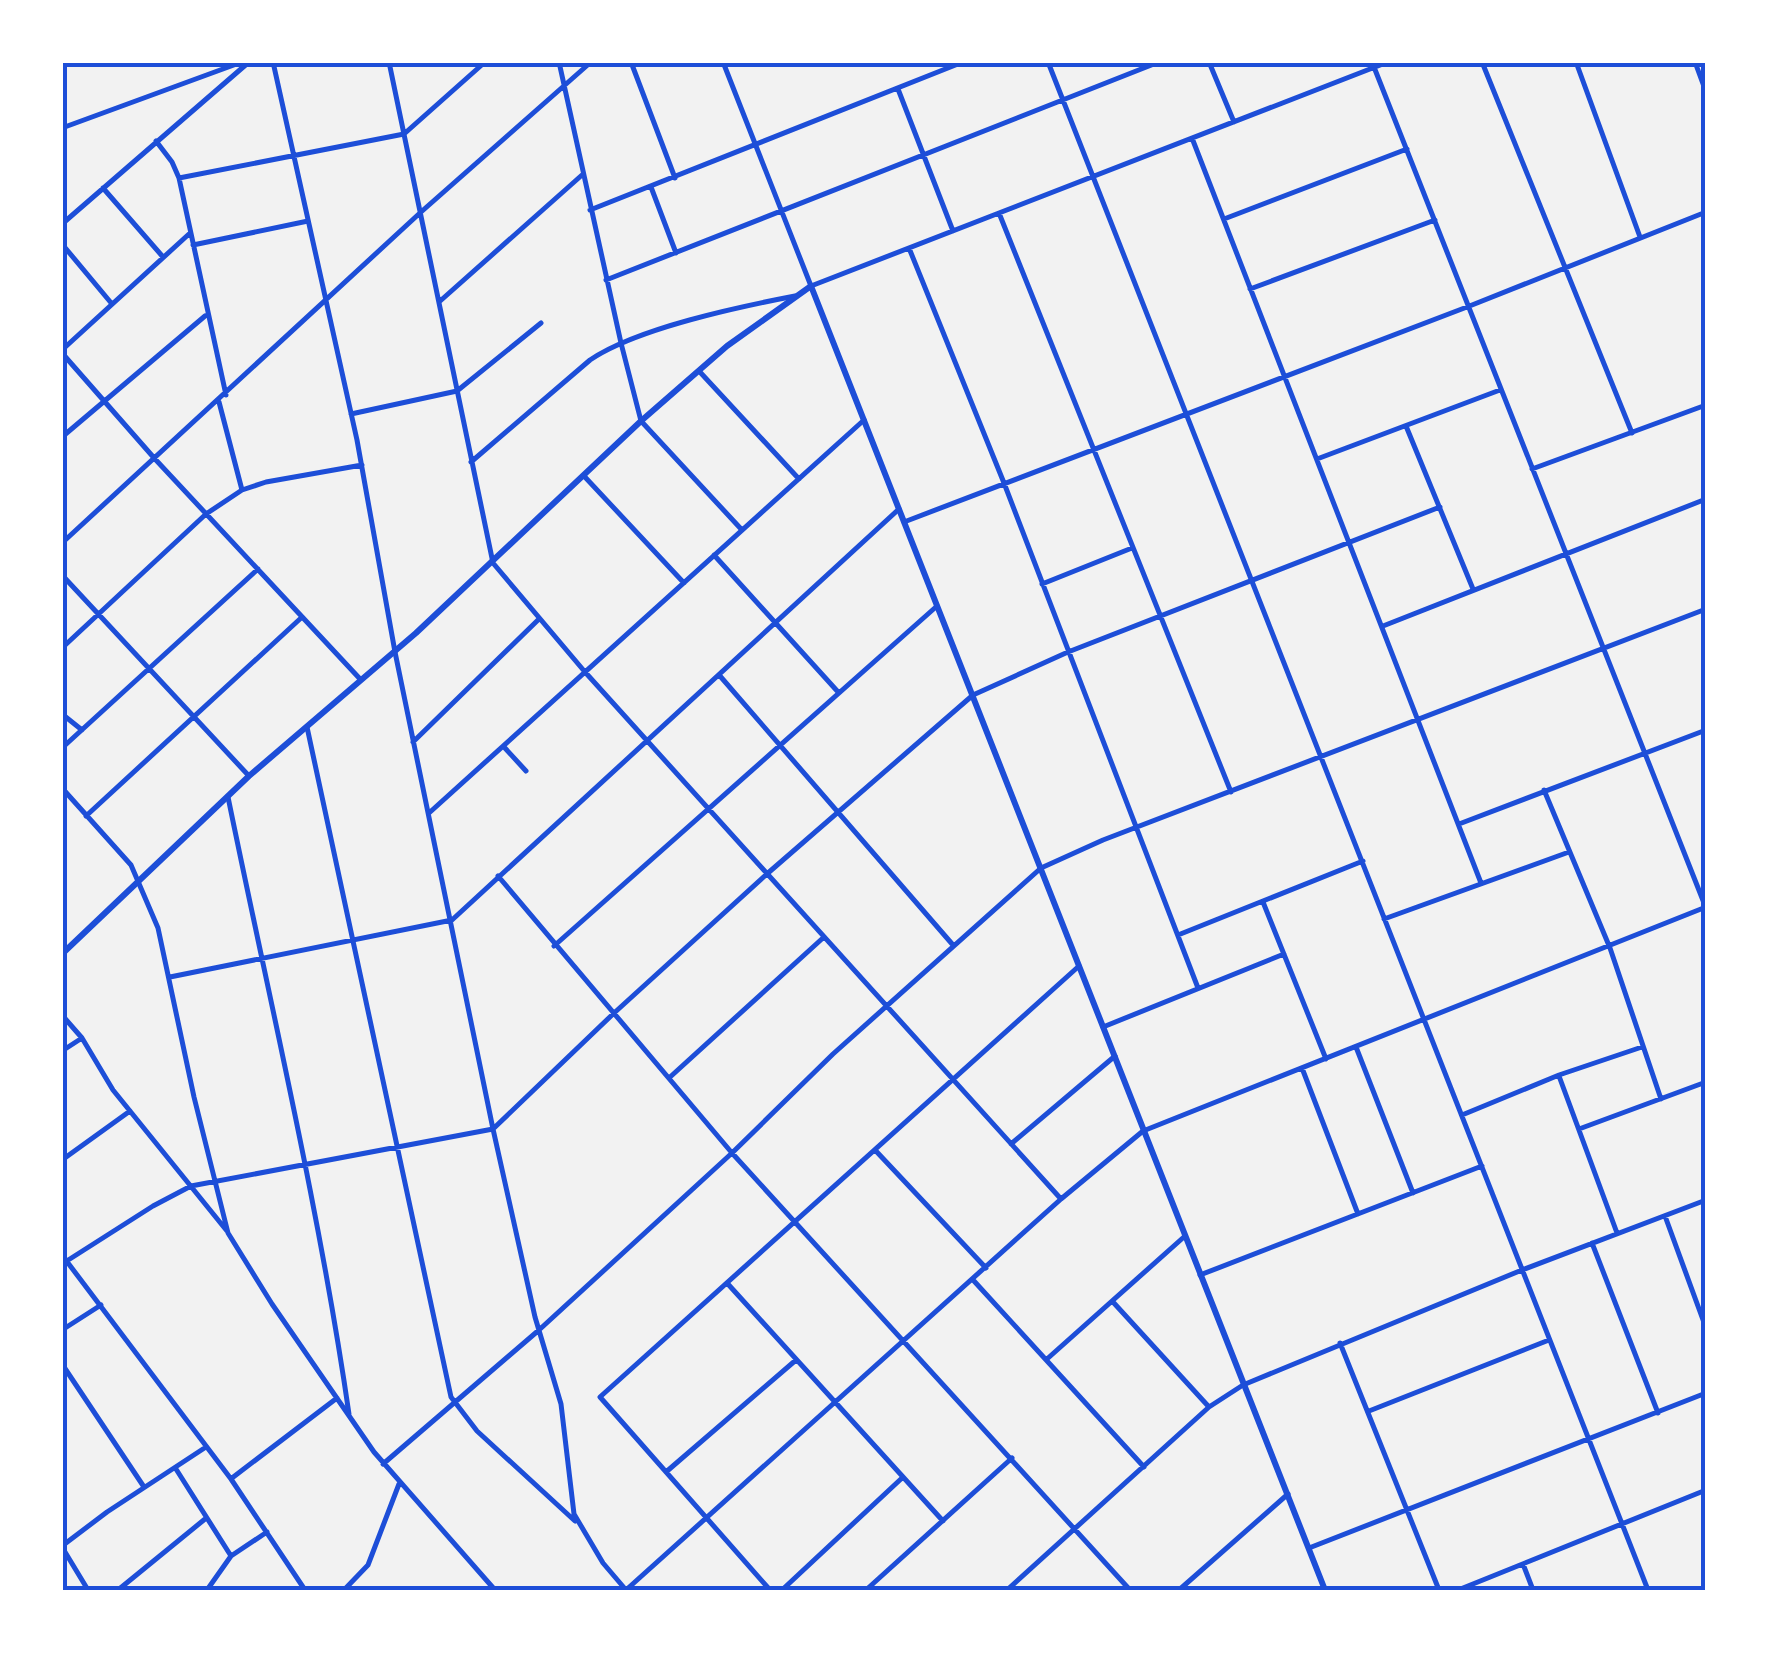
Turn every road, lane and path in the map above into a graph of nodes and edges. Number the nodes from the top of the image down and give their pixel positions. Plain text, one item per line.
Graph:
1 (246, 62) edge
2 (273, 62) edge
3 (389, 62) edge
4 (484, 62) edge
5 (559, 62) edge
6 (591, 62) edge
7 (630, 62) edge
8 (723, 62) edge
9 (963, 62) edge
10 (1048, 62) edge
11 (1159, 62) edge
12 (1210, 62) edge
13 (1388, 62) edge
14 (1482, 62) edge
15 (1576, 62) edge
16 (1694, 62) edge
17 (952, 65) edge
18 (1373, 65) edge
19 (564, 89) junction
20 (898, 89) junction
21 (1706, 92) edge
22 (1064, 101) junction
23 (1234, 122) junction
24 (62, 128) edge
25 (404, 134) junction
26 (1192, 138) junction
27 (156, 141) junction
28 (756, 145) junction
29 (1406, 149) junction
30 (294, 156) junction
31 (925, 156) junction
32 (582, 175) junction
33 (1092, 176) junction
34 (179, 178) junction
35 (675, 178) junction
36 (651, 187) junction
37 (103, 188) junction
38 (590, 210) junction
39 (421, 212) junction
40 (782, 212) junction
41 (1706, 212) edge
42 (999, 213) junction
43 (1224, 219) junction
44 (1435, 220) junction
45 (308, 222) junction
46 (62, 224) edge
47 (954, 231) junction
48 (190, 234) junction
49 (1640, 237) junction
50 (62, 244) edge
51 (192, 245) junction
52 (909, 248) junction
53 (676, 252) junction
54 (162, 257) junction
55 (1565, 269) junction
56 (606, 280) junction
57 (812, 286) junction
58 (1250, 289) junction
59 (798, 295) junction
60 (328, 300) junction
61 (439, 302) junction
62 (112, 304) junction
63 (1467, 307) junction
64 (206, 315) junction
65 (541, 323) dead end
66 (621, 343) junction
67 (62, 351) edge
68 (698, 370) junction
69 (1285, 377) junction
70 (1500, 390) junction
71 (457, 391) junction
72 (226, 395) junction
73 (104, 400) junction
74 (219, 402) junction
75 (1706, 405) edge
76 (352, 414) junction
77 (1186, 415) junction
78 (642, 420) junction
79 (864, 420) junction
80 (1406, 426) junction
81 (1632, 433) junction
82 (62, 437) edge
83 (1092, 450) junction
84 (155, 458) junction
85 (1316, 459) junction
86 (471, 462) junction
87 (362, 465) junction
88 (1532, 469) junction
89 (584, 476) junction
90 (800, 479) junction
91 (1004, 483) junction
92 (242, 490) junction
93 (1706, 499) edge
94 (1440, 506) junction
95 (898, 509) junction
96 (206, 514) junction
97 (904, 522) junction
98 (742, 530) junction
99 (1348, 542) junction
100 (62, 543) edge
101 (1132, 548) junction
102 (714, 556) junction
103 (1567, 556) junction
104 (493, 563) junction
105 (258, 569) junction
106 (62, 574) edge
107 (1252, 581) junction
108 (684, 583) junction
109 (1042, 584) junction
110 (1473, 589) junction
111 (938, 606) junction
112 (1706, 609) edge
113 (98, 614) junction
114 (1160, 616) junction
115 (302, 618) junction
116 (539, 619) junction
117 (776, 624) junction
118 (1383, 626) junction
119 (62, 648) edge
120 (1604, 648) junction
121 (395, 652) junction
122 (1068, 652) junction
123 (150, 670) junction
124 (585, 672) junction
125 (720, 676) junction
126 (362, 680) junction
127 (839, 692) junction
128 (973, 695) junction
129 (62, 714) edge
130 (1418, 717) junction
131 (193, 718) junction
132 (307, 727) junction
133 (82, 730) junction
134 (1706, 730) edge
135 (648, 740) junction
136 (413, 742) junction
137 (780, 746) junction
138 (504, 747) junction
139 (62, 748) edge
140 (1644, 752) junction
141 (1321, 756) junction
142 (526, 771) dead end
143 (249, 776) junction
144 (62, 788) edge
145 (1544, 790) junction
146 (1232, 792) junction
147 (228, 796) junction
148 (709, 809) junction
149 (838, 812) junction
150 (428, 814) junction
151 (86, 816) junction
152 (1459, 824) junction
153 (1136, 828) junction
154 (1568, 852) junction
155 (1362, 862) junction
156 (1041, 868) junction
157 (768, 873) junction
158 (498, 876) junction
159 (140, 880) junction
160 (1481, 884) junction
161 (1263, 902) junction
162 (1705, 907) edge
163 (452, 920) junction
164 (1384, 920) junction
165 (1178, 936) junction
166 (824, 937) junction
167 (354, 940) junction
168 (953, 945) junction
169 (554, 946) junction
170 (1610, 948) junction
171 (62, 954) edge
172 (1284, 954) junction
173 (263, 956) junction
174 (1079, 966) junction
175 (170, 977) junction
176 (1198, 988) junction
177 (886, 1006) junction
178 (62, 1014) edge
179 (613, 1014) junction
180 (1423, 1020) junction
181 (1102, 1027) junction
182 (82, 1038) junction
183 (1356, 1046) junction
184 (1643, 1047) junction
185 (62, 1051) edge
186 (1115, 1056) junction
187 (1326, 1059) junction
188 (1302, 1068) junction
189 (1559, 1075) junction
190 (670, 1078) junction
191 (953, 1078) junction
192 (1706, 1082) edge
193 (1662, 1099) junction
194 (130, 1110) junction
195 (1462, 1115) junction
196 (1579, 1128) junction
197 (494, 1129) junction
198 (1142, 1131) junction
199 (1012, 1144) junction
200 (397, 1148) junction
201 (874, 1150) junction
202 (732, 1153) junction
203 (62, 1160) edge
204 (306, 1165) junction
205 (1482, 1166) junction
206 (214, 1181) junction
207 (191, 1186) junction
208 (1413, 1193) junction
209 (1061, 1199) junction
210 (1706, 1200) edge
211 (1358, 1214) junction
212 (1665, 1216) junction
213 (794, 1222) junction
214 (228, 1233) junction
215 (1617, 1233) junction
216 (1185, 1236) junction
217 (1592, 1242) junction
218 (64, 1260) edge
219 (986, 1268) junction
220 (1522, 1270) junction
221 (1200, 1275) junction
222 (973, 1280) junction
223 (727, 1284) junction
224 (1112, 1301) junction
225 (100, 1305) junction
226 (1706, 1328) edge
227 (62, 1330) edge
228 (539, 1330) junction
229 (1549, 1340) junction
230 (906, 1342) junction
231 (1340, 1343) junction
232 (1046, 1359) junction
233 (796, 1360) junction
234 (62, 1364) edge
235 (1243, 1384) junction
236 (1706, 1393) edge
237 (337, 1398) junction
238 (454, 1403) junction
239 (836, 1405) junction
240 (1209, 1406) junction
241 (1368, 1411) junction
242 (1658, 1413) junction
243 (349, 1418) junction
244 (1589, 1440) junction
245 (206, 1447) junction
246 (1012, 1458) junction
247 (383, 1464) junction
248 (1144, 1467) junction
249 (176, 1468) junction
250 (666, 1472) junction
251 (902, 1478) junction
252 (231, 1479) junction
253 (400, 1484) junction
254 (144, 1486) junction
255 (1706, 1490) edge
256 (1288, 1494) junction
257 (1408, 1511) junction
258 (706, 1519) junction
259 (205, 1520) junction
260 (943, 1521) junction
261 (576, 1522) junction
262 (1622, 1525) junction
263 (1075, 1529) junction
264 (267, 1532) junction
265 (62, 1547) edge
266 (1309, 1548) junction
267 (230, 1556) junction
268 (1522, 1564) junction
269 (302, 1588) edge
270 (88, 1590) edge
271 (118, 1590) edge
272 (207, 1590) edge
273 (293, 1590) edge
274 (344, 1590) edge
275 (495, 1590) edge
276 (626, 1590) edge
277 (770, 1590) edge
278 (782, 1590) edge
279 (866, 1590) edge
280 (1007, 1590) edge
281 (1130, 1590) edge
282 (1179, 1590) edge
283 (1325, 1590) edge
284 (1439, 1590) edge
285 (1458, 1590) edge
286 (1534, 1590) edge
287 (1648, 1590) edge

1 - 24 street
1 - 27 street
2 - 30 street
3 - 25 street
4 - 25 street
5 - 19 street
6 - 19 street
7 - 35 street
8 - 28 street
9 - 17 street
10 - 22 street
11 - 22 street
12 - 23 street
13 - 18 street
14 - 55 street
15 - 49 street
16 - 21 street
17 - 20 street
18 - 23 street
18 - 29 street
19 - 32 street
19 - 39 street
20 - 28 street
20 - 31 street
22 - 31 street
22 - 33 street
23 - 26 street
25 - 30 street
25 - 39 street
26 - 33 street
26 - 43 street
27 - 34 street
27 - 37 street
28 - 35 street
28 - 40 street
29 - 43 street
29 - 44 street
30 - 34 street
30 - 45 street
31 - 40 street
31 - 47 street
32 - 38 street
32 - 61 street
33 - 42 street
33 - 77 street
34 - 48 street
35 - 36 street
36 - 38 street
36 - 53 street
37 - 46 street
37 - 54 street
38 - 56 street
39 - 60 street
39 - 61 street
40 - 53 street
40 - 57 street
41 - 49 street
42 - 47 street
42 - 83 street
43 - 58 street
44 - 58 street
44 - 63 street
45 - 51 street
45 - 60 street
47 - 52 street
48 - 51 street
48 - 54 street
49 - 55 street
50 - 62 street
51 - 64 street
52 - 57 street
52 - 91 street
53 - 56 street
54 - 62 street
55 - 63 street
55 - 81 street
56 - 66 street
57 - 59 street
57 - 79 street
58 - 69 street
59 - 66 street
59 - 68 street
60 - 72 street
60 - 76 street
61 - 71 street
62 - 67 street
63 - 69 street
63 - 70 street
64 - 72 street
64 - 73 street
65 - 71 street
66 - 78 street
66 - 86 street
67 - 73 street
68 - 78 street
68 - 90 street
69 - 77 street
69 - 85 street
70 - 80 street
70 - 88 street
71 - 76 street
71 - 86 street
72 - 74 street
73 - 82 street
73 - 84 street
74 - 84 street
74 - 92 street
75 - 81 street
76 - 87 street
77 - 83 street
77 - 107 street
78 - 89 street
78 - 98 street
79 - 90 street
79 - 95 street
80 - 85 street
80 - 94 street
81 - 88 street
83 - 91 street
83 - 101 street
84 - 96 street
84 - 100 street
85 - 99 street
86 - 104 street
87 - 92 street
87 - 121 street
88 - 103 street
89 - 104 street
89 - 108 street
90 - 98 street
91 - 97 street
91 - 109 street
92 - 96 street
93 - 103 street
94 - 99 street
94 - 110 street
95 - 97 street
95 - 117 street
96 - 105 street
96 - 113 street
97 - 111 street
98 - 102 street
99 - 107 street
99 - 118 street
101 - 109 street
101 - 114 street
102 - 108 street
102 - 117 street
103 - 110 street
103 - 120 street
104 - 116 street
104 - 121 street
105 - 115 street
105 - 123 street
106 - 113 street
107 - 114 street
107 - 141 street
108 - 124 street
109 - 122 street
110 - 118 street
111 - 127 street
111 - 128 street
112 - 120 street
113 - 119 street
113 - 123 street
114 - 122 street
114 - 146 street
115 - 126 street
115 - 131 street
116 - 124 street
116 - 136 street
117 - 125 street
117 - 127 street
118 - 130 street
120 - 130 street
120 - 140 street
121 - 126 street
121 - 136 street
122 - 128 street
122 - 153 street
123 - 131 street
123 - 133 street
124 - 135 street
124 - 138 street
125 - 135 street
125 - 137 street
126 - 132 street
127 - 137 street
128 - 149 street
128 - 156 street
129 - 133 street
130 - 141 street
130 - 152 street
131 - 143 street
131 - 151 street
132 - 143 street
132 - 167 street
133 - 139 street
134 - 140 street
135 - 148 street
135 - 158 street
136 - 150 street
137 - 148 street
137 - 149 street
138 - 142 street
138 - 150 street
140 - 145 street
140 - 162 street
141 - 146 street
141 - 155 street
143 - 147 street
144 - 151 street
145 - 152 street
145 - 154 street
146 - 153 street
147 - 159 street
147 - 173 street
148 - 157 street
148 - 169 street
149 - 157 street
149 - 168 street
150 - 163 street
151 - 159 street
152 - 160 street
153 - 156 street
153 - 165 street
154 - 160 street
154 - 170 street
155 - 161 street
155 - 164 street
156 - 168 street
156 - 174 street
157 - 166 street
157 - 179 street
158 - 163 street
158 - 169 street
159 - 171 street
159 - 175 street
160 - 164 street
161 - 165 street
161 - 172 street
162 - 170 street
163 - 167 street
163 - 197 street
164 - 180 street
165 - 176 street
166 - 177 street
166 - 190 street
167 - 173 street
167 - 200 street
168 - 177 street
169 - 179 street
170 - 180 street
170 - 184 street
172 - 176 street
172 - 187 street
173 - 175 street
173 - 204 street
174 - 181 street
174 - 191 street
175 - 206 street
176 - 181 street
177 - 191 street
177 - 202 street
178 - 182 street
179 - 190 street
179 - 197 street
180 - 183 street
180 - 195 street
181 - 186 street
182 - 185 street
182 - 194 street
183 - 187 street
183 - 208 street
184 - 189 street
184 - 193 street
186 - 198 street
186 - 199 street
187 - 188 street
188 - 198 street
188 - 211 street
189 - 195 street
189 - 196 street
190 - 202 street
191 - 199 street
191 - 201 street
192 - 193 street
193 - 196 street
194 - 203 street
194 - 207 street
195 - 205 street
196 - 215 street
197 - 200 street
197 - 228 street
198 - 209 street
198 - 216 street
199 - 209 street
200 - 204 street
200 - 238 street
201 - 213 street
201 - 219 street
202 - 213 street
202 - 228 street
204 - 206 street
204 - 243 street
205 - 208 street
205 - 220 street
206 - 207 street
206 - 214 street
207 - 214 street
207 - 218 street
208 - 211 street
209 - 219 street
210 - 212 street
211 - 221 street
212 - 215 street
212 - 226 street
213 - 223 street
213 - 230 street
214 - 237 street
215 - 217 street
216 - 221 street
216 - 224 street
217 - 220 street
217 - 242 street
218 - 225 street
219 - 222 street
220 - 229 street
220 - 231 street
221 - 235 street
222 - 230 street
222 - 232 street
223 - 233 street
223 - 250 street
224 - 232 street
224 - 240 street
225 - 227 street
225 - 245 street
228 - 238 street
228 - 261 street
229 - 241 street
229 - 244 street
230 - 239 street
230 - 246 street
231 - 235 street
231 - 241 street
232 - 248 street
233 - 239 street
233 - 250 street
234 - 254 street
235 - 240 street
235 - 256 street
236 - 242 street
237 - 243 street
237 - 252 street
238 - 247 street
238 - 261 street
239 - 251 street
239 - 258 street
240 - 248 street
241 - 257 street
242 - 244 street
243 - 247 street
244 - 257 street
244 - 262 street
245 - 249 street
245 - 252 street
246 - 260 street
246 - 263 street
247 - 253 street
248 - 263 street
249 - 254 street
249 - 259 street
250 - 258 street
251 - 260 street
251 - 278 street
252 - 264 street
253 - 274 street
253 - 275 street
254 - 265 street
255 - 262 street
256 - 266 street
256 - 282 street
257 - 266 street
257 - 284 street
258 - 276 street
258 - 277 street
259 - 267 street
259 - 271 street
260 - 279 street
261 - 276 street
262 - 268 street
262 - 287 street
263 - 280 street
263 - 281 street
264 - 267 street
264 - 269 street
265 - 270 street
266 - 283 street
267 - 272 street
268 - 285 street
268 - 286 street
269 - 273 street

